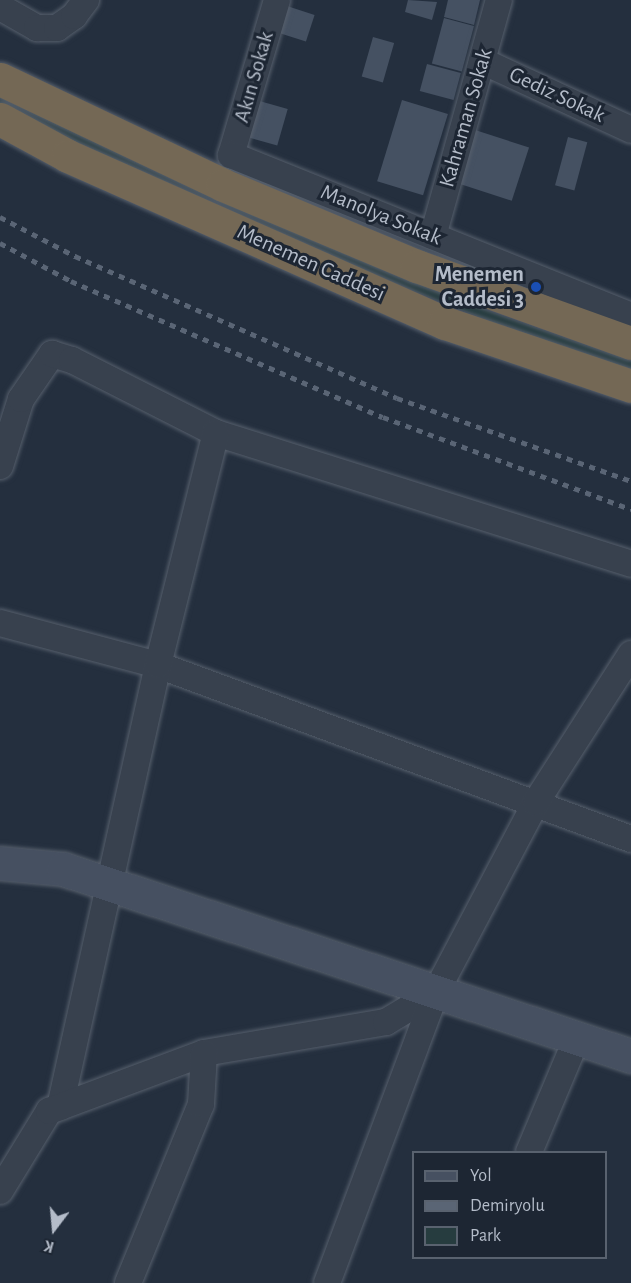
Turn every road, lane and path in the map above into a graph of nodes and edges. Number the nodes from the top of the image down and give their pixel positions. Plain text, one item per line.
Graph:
1 (86, 0) edge
2 (277, 0) edge
3 (499, 0) edge
4 (0, 7) edge
5 (482, 61) junction
6 (0, 79) edge
7 (0, 118) edge
8 (631, 130) edge
9 (231, 155) joint
10 (433, 236) junction
11 (631, 316) edge
12 (631, 343) edge
13 (631, 386) edge
14 (216, 434) junction
15 (0, 466) edge
16 (631, 564) edge
17 (0, 623) edge
18 (631, 654) edge
19 (158, 665) junction
20 (536, 802) junction
21 (631, 839) edge
22 (0, 862) edge
23 (112, 885) junction
24 (436, 992) junction
25 (577, 1038) junction
26 (204, 1053) junction
27 (631, 1056) edge
28 (60, 1107) junction
29 (529, 1151) edge
30 (0, 1191) edge
31 (128, 1283) edge
32 (327, 1283) edge

1 - 4 street
2 - 9 street, Akın Sokak
3 - 5 street, Kahraman Sokak
5 - 8 street, Gediz Sokak
5 - 10 street, Kahraman Sokak
6 - 12 highway, Menemen Caddesi
7 - 13 highway, Menemen Caddesi
9 - 10 street, Manolya Sokak
10 - 11 street, Manolya Sokak
14 - 15 street
14 - 16 street
14 - 19 street
17 - 19 street
18 - 20 street
19 - 20 street
19 - 23 street
20 - 21 street
20 - 24 street
22 - 23 street
23 - 24 street
23 - 28 street
24 - 25 street
24 - 26 street
24 - 32 street
25 - 27 street
25 - 29 street
26 - 28 street
26 - 31 street
28 - 30 street

